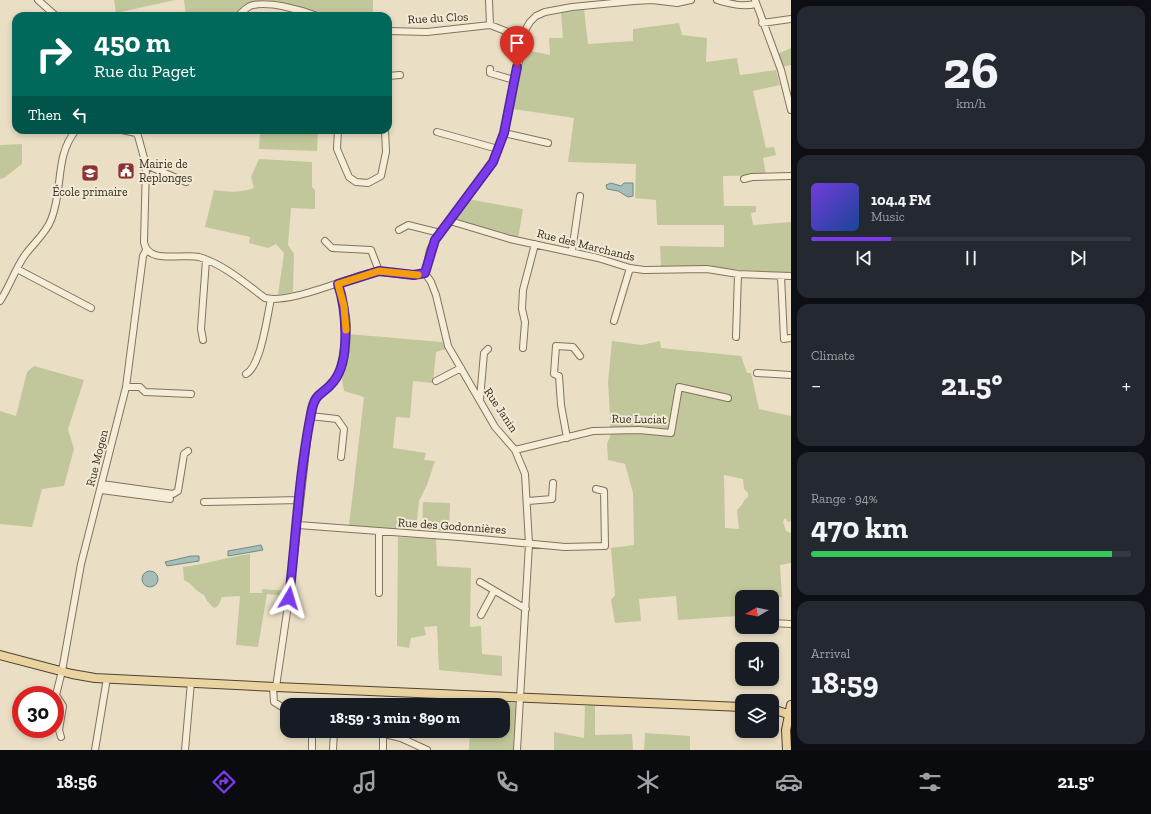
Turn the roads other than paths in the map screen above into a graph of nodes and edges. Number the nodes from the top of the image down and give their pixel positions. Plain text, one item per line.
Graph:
1 (38, 0) edge
2 (489, 0) edge
3 (572, 0) edge
4 (691, 0) edge
5 (717, 0) edge
6 (755, 2) edge
7 (572, 7) junction
8 (291, 9) joint
9 (52, 12) edge
10 (242, 12) edge
11 (302, 12) edge
12 (791, 19) edge
13 (762, 23) junction
14 (490, 25) junction
15 (392, 31) edge
16 (521, 37) junction
17 (490, 69) dead end
18 (400, 75) dead end
19 (392, 76) edge
20 (514, 80) junction
21 (791, 110) edge
22 (437, 132) dead end
23 (504, 133) junction
24 (74, 134) edge
25 (137, 134) edge
26 (338, 134) edge
27 (385, 134) edge
28 (548, 143) dead end
29 (498, 149) junction
30 (146, 165) junction
31 (791, 176) edge
32 (744, 179) dead end
33 (186, 182) dead end
34 (580, 196) dead end
35 (450, 221) junction
36 (399, 230) dead end
37 (440, 233) junction
38 (325, 241) dead end
39 (535, 244) junction
40 (146, 250) junction
41 (572, 251) junction
42 (206, 260) junction
43 (630, 268) junction
44 (16, 269) junction
45 (379, 271) junction
46 (425, 273) junction
47 (738, 274) junction
48 (781, 276) junction
49 (791, 276) edge
50 (338, 284) junction
51 (271, 299) junction
52 (0, 301) edge
53 (92, 308) dead end
54 (614, 321) dead end
55 (736, 337) dead end
56 (791, 338) edge
57 (203, 340) dead end
58 (523, 348) dead end
59 (488, 349) dead end
60 (580, 356) dead end
61 (461, 368) junction
62 (757, 373) dead end
63 (246, 374) dead end
64 (791, 375) edge
65 (436, 382) dead end
66 (126, 387) junction
67 (191, 394) dead end
68 (728, 398) dead end
69 (480, 400) junction
70 (310, 416) junction
71 (567, 438) junction
72 (516, 450) junction
73 (188, 451) dead end
74 (341, 457) dead end
75 (553, 483) dead end
76 (102, 487) junction
77 (596, 489) dead end
78 (170, 499) dead end
79 (300, 500) junction
80 (528, 501) junction
81 (204, 502) dead end
82 (298, 525) junction
83 (379, 532) junction
84 (529, 544) junction
85 (480, 582) dead end
86 (494, 591) junction
87 (379, 593) dead end
88 (526, 609) junction
89 (481, 615) dead end
90 (779, 623) edge
91 (791, 624) edge
92 (0, 655) edge
93 (62, 671) junction
94 (107, 678) junction
95 (191, 682) junction
96 (58, 686) edge
97 (274, 687) junction
98 (521, 697) junction
99 (791, 705) edge
100 (280, 706) edge
101 (735, 707) edge
102 (779, 711) edge
103 (790, 715) edge
104 (789, 727) edge
105 (312, 738) edge
106 (334, 738) edge
107 (383, 738) edge
108 (401, 738) edge
109 (95, 750) edge
110 (185, 750) edge
111 (312, 750) edge
112 (333, 750) edge
113 (383, 750) edge
114 (427, 750) edge
115 (517, 750) edge
116 (787, 750) edge

1 - 9 street
2 - 14 street
3 - 7 street
4 - 7 street
5 - 6 street
6 - 13 street
7 - 16 street
8 - 10 street
8 - 11 street
12 - 13 street
13 - 21 street
14 - 15 street, Rue du Clos
14 - 16 street
16 - 20 street
17 - 20 street
18 - 19 street
20 - 23 street
22 - 29 street
23 - 28 street
23 - 29 street
24 - 44 street
25 - 30 street, Rue Mogen
26 - 27 street
29 - 35 street
30 - 33 street
30 - 40 street, Rue Mogen
31 - 32 street
34 - 41 street
35 - 37 street
35 - 39 street, Rue des Marchands
36 - 37 street
37 - 46 street
38 - 45 street
39 - 41 street, Rue des Marchands
39 - 58 street
40 - 42 street
40 - 66 street, Rue Mogen
41 - 43 street, Rue des Marchands
42 - 51 street
42 - 57 street
43 - 47 street, Rue des Marchands
43 - 54 street
44 - 52 street
44 - 53 street
45 - 46 street
45 - 50 street
46 - 61 street, Rue Janin
47 - 48 street, Rue des Marchands
47 - 55 street
48 - 49 street, Rue des Marchands
48 - 56 street
50 - 51 street
50 - 70 street
51 - 63 street
59 - 69 street
60 - 71 street
61 - 65 street
61 - 69 street, Rue Janin
62 - 64 street
66 - 67 street
66 - 76 street, Rue Mogen
68 - 71 street, Rue Luciat
69 - 72 street, Rue Janin
70 - 74 street
70 - 79 street
71 - 72 street, Rue Luciat
72 - 80 street, Rue Janin
73 - 76 street
75 - 80 street
76 - 78 street
76 - 93 street, Rue Mogen
77 - 84 street, Rue des Godonnières
79 - 81 street
79 - 82 street
80 - 84 street, Rue Janin
82 - 83 street, Rue des Godonnières
82 - 97 street
83 - 84 street, Rue des Godonnières
83 - 87 street
84 - 88 street, Rue Janin
85 - 86 street
86 - 88 street
86 - 89 street
88 - 98 street, Rue Janin
90 - 91 street
92 - 93 main road
93 - 94 main road
93 - 96 street, Rue Mogen
94 - 95 main road
94 - 109 street
95 - 97 main road
95 - 110 street
97 - 98 main road
97 - 100 street
98 - 101 main road
98 - 115 street, Rue Janin
99 - 103 main road
102 - 103 main road
103 - 104 main road
104 - 116 main road
105 - 111 street
106 - 112 street
107 - 113 street
108 - 114 street

